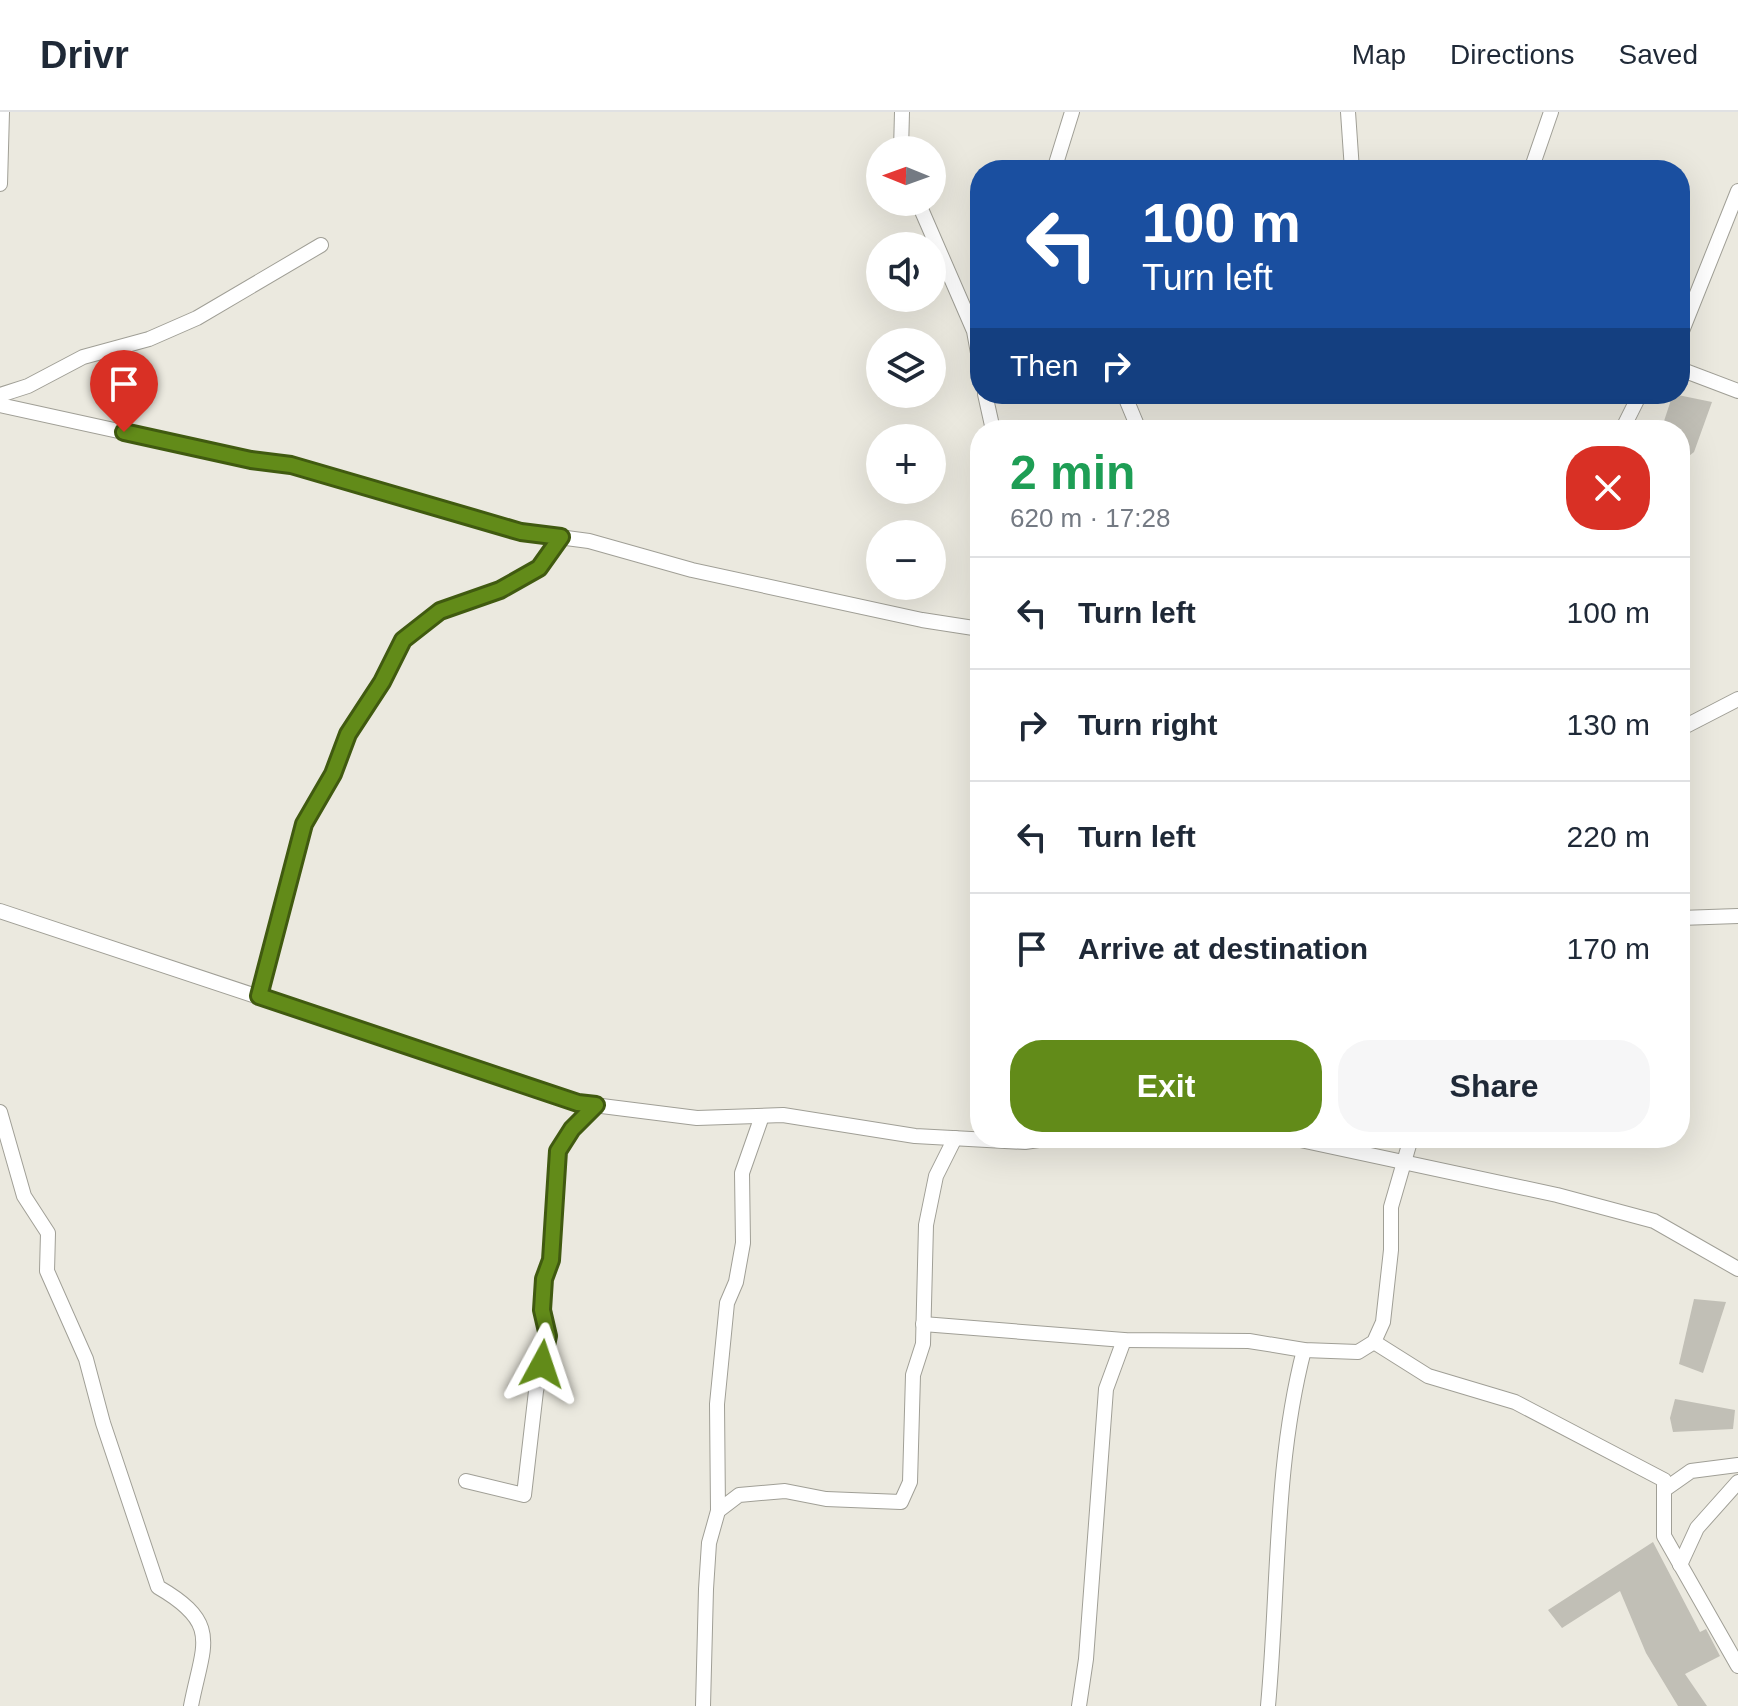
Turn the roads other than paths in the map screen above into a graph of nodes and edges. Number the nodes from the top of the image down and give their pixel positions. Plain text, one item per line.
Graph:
1 (2, 112) edge
2 (902, 112) edge
3 (1072, 112) edge
4 (1348, 112) edge
5 (1551, 112) edge
6 (901, 136) edge
7 (1057, 160) edge
8 (1351, 160) edge
9 (1534, 160) edge
10 (0, 184) edge
11 (1738, 191) edge
12 (924, 216) edge
13 (321, 245) dead end
14 (1690, 311) edge
15 (970, 322) edge
16 (1690, 373) edge
17 (1738, 391) edge
18 (0, 395) edge
19 (0, 405) edge
20 (561, 537) junction
21 (970, 627) edge
22 (1738, 699) edge
23 (1690, 724) edge
24 (0, 911) edge
25 (1738, 916) edge
26 (1690, 918) edge
27 (259, 996) junction
28 (596, 1105) junction
29 (0, 1112) edge
30 (762, 1116) junction
31 (955, 1138) junction
32 (970, 1138) edge
33 (1341, 1148) edge
34 (1409, 1148) edge
35 (1407, 1161) junction
36 (1738, 1269) edge
37 (923, 1324) junction
38 (1124, 1340) junction
39 (1374, 1342) junction
40 (1304, 1350) junction
41 (1738, 1465) edge
42 (466, 1481) dead end
43 (1738, 1482) edge
44 (1664, 1490) junction
45 (718, 1511) junction
46 (1680, 1565) junction
47 (1738, 1666) edge
48 (191, 1706) edge
49 (703, 1706) edge
50 (1079, 1706) edge
51 (1268, 1706) edge

1 - 10 street
2 - 6 street
3 - 7 street
4 - 8 street
5 - 9 street
11 - 14 street
12 - 15 street
13 - 18 street
16 - 17 street
19 - 20 street
20 - 21 street
20 - 27 street
22 - 23 street
24 - 27 street
25 - 26 street
27 - 28 street
28 - 30 street
28 - 42 street
29 - 48 street
30 - 31 street
30 - 45 street
31 - 32 street
31 - 37 street
33 - 35 street
34 - 35 street
35 - 36 street
35 - 39 street
37 - 38 street
37 - 45 street
38 - 40 street
38 - 50 street
39 - 40 street
39 - 44 street
40 - 51 street
41 - 44 street
43 - 46 street
44 - 46 street
45 - 49 street
46 - 47 street

